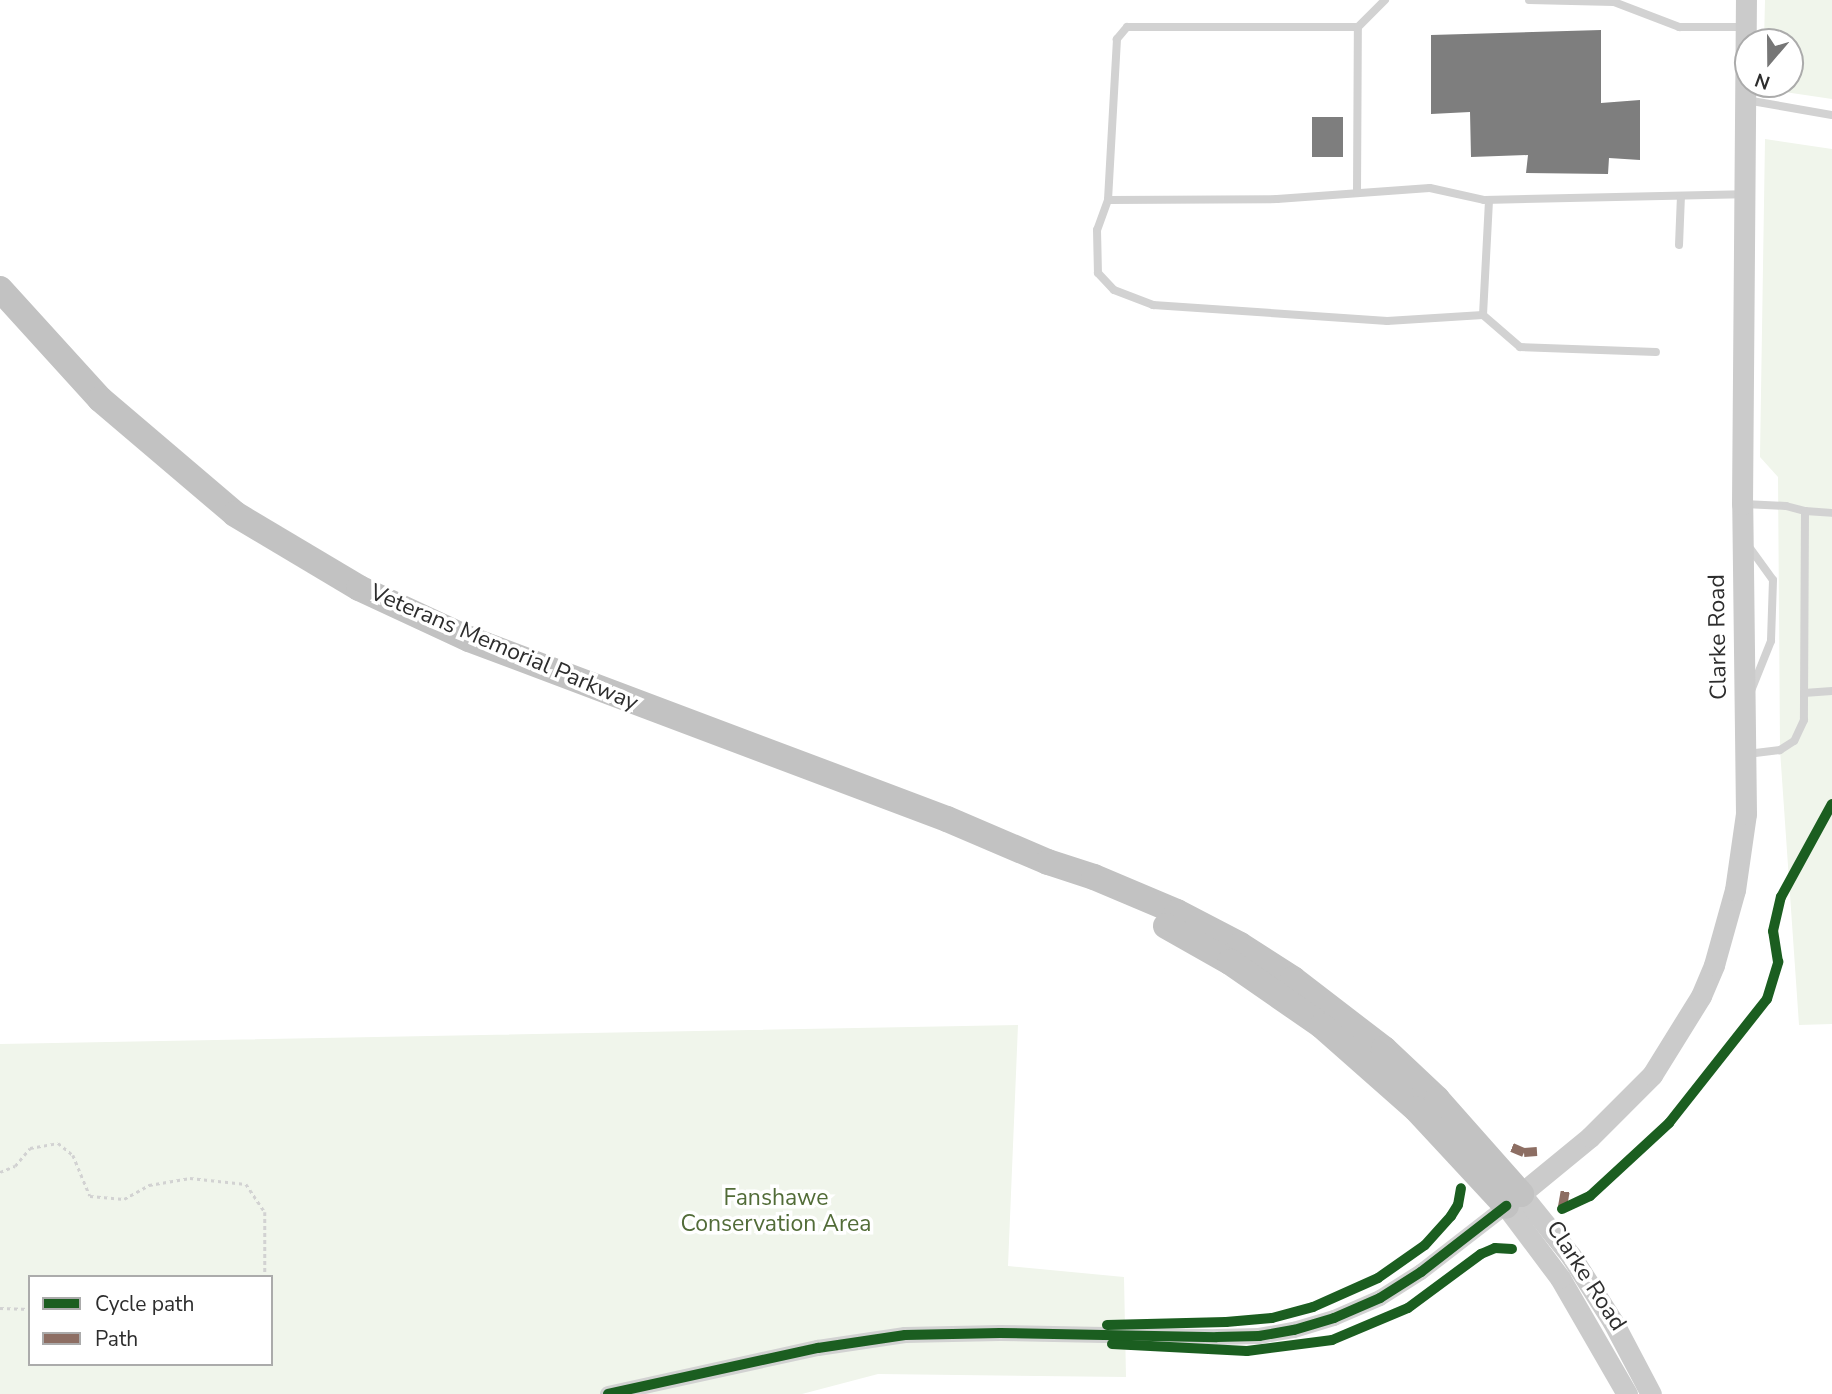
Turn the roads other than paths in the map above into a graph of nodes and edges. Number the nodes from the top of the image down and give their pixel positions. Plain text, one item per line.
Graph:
1 (1385, 0) edge
2 (1529, 0) edge
3 (1746, 0) edge
4 (1575, 1) edge
5 (1358, 27) junction
6 (1746, 27) junction
7 (1746, 100) junction
8 (1832, 115) edge
9 (1357, 193) junction
10 (1745, 194) junction
11 (1681, 196) junction
12 (1108, 200) junction
13 (1489, 200) junction
14 (1679, 245) dead end
15 (0, 289) edge
16 (1483, 315) junction
17 (1656, 352) dead end
18 (1742, 504) junction
19 (1805, 511) junction
20 (1832, 513) edge
21 (1743, 538) junction
22 (1832, 691) edge
23 (1804, 693) junction
24 (1746, 703) junction
25 (1747, 754) junction
26 (1514, 1200) junction
27 (608, 1394) edge
28 (1627, 1394) edge
29 (1651, 1394) edge

1 - 5 lane
2 - 4 lane
3 - 6 main road, Clarke Road
4 - 6 lane
5 - 9 lane
5 - 12 lane
6 - 7 main road, Clarke Road
7 - 8 lane
7 - 10 main road, Clarke Road
9 - 12 lane
9 - 13 lane
10 - 11 lane
10 - 18 main road, Clarke Road
11 - 13 lane
11 - 14 lane
12 - 16 lane
13 - 16 lane
15 - 26 highway, Veterans Memorial Parkway
16 - 17 lane
18 - 19 lane
18 - 21 main road, Clarke Road
19 - 20 lane
19 - 23 lane
21 - 24 main road, Clarke Road
21 - 24 lane
22 - 23 lane
23 - 25 lane
24 - 25 main road, Clarke Road
25 - 26 main road, Clarke Road
26 - 27 street
26 - 28 main road, Clarke Road
26 - 29 main road, Clarke Road

